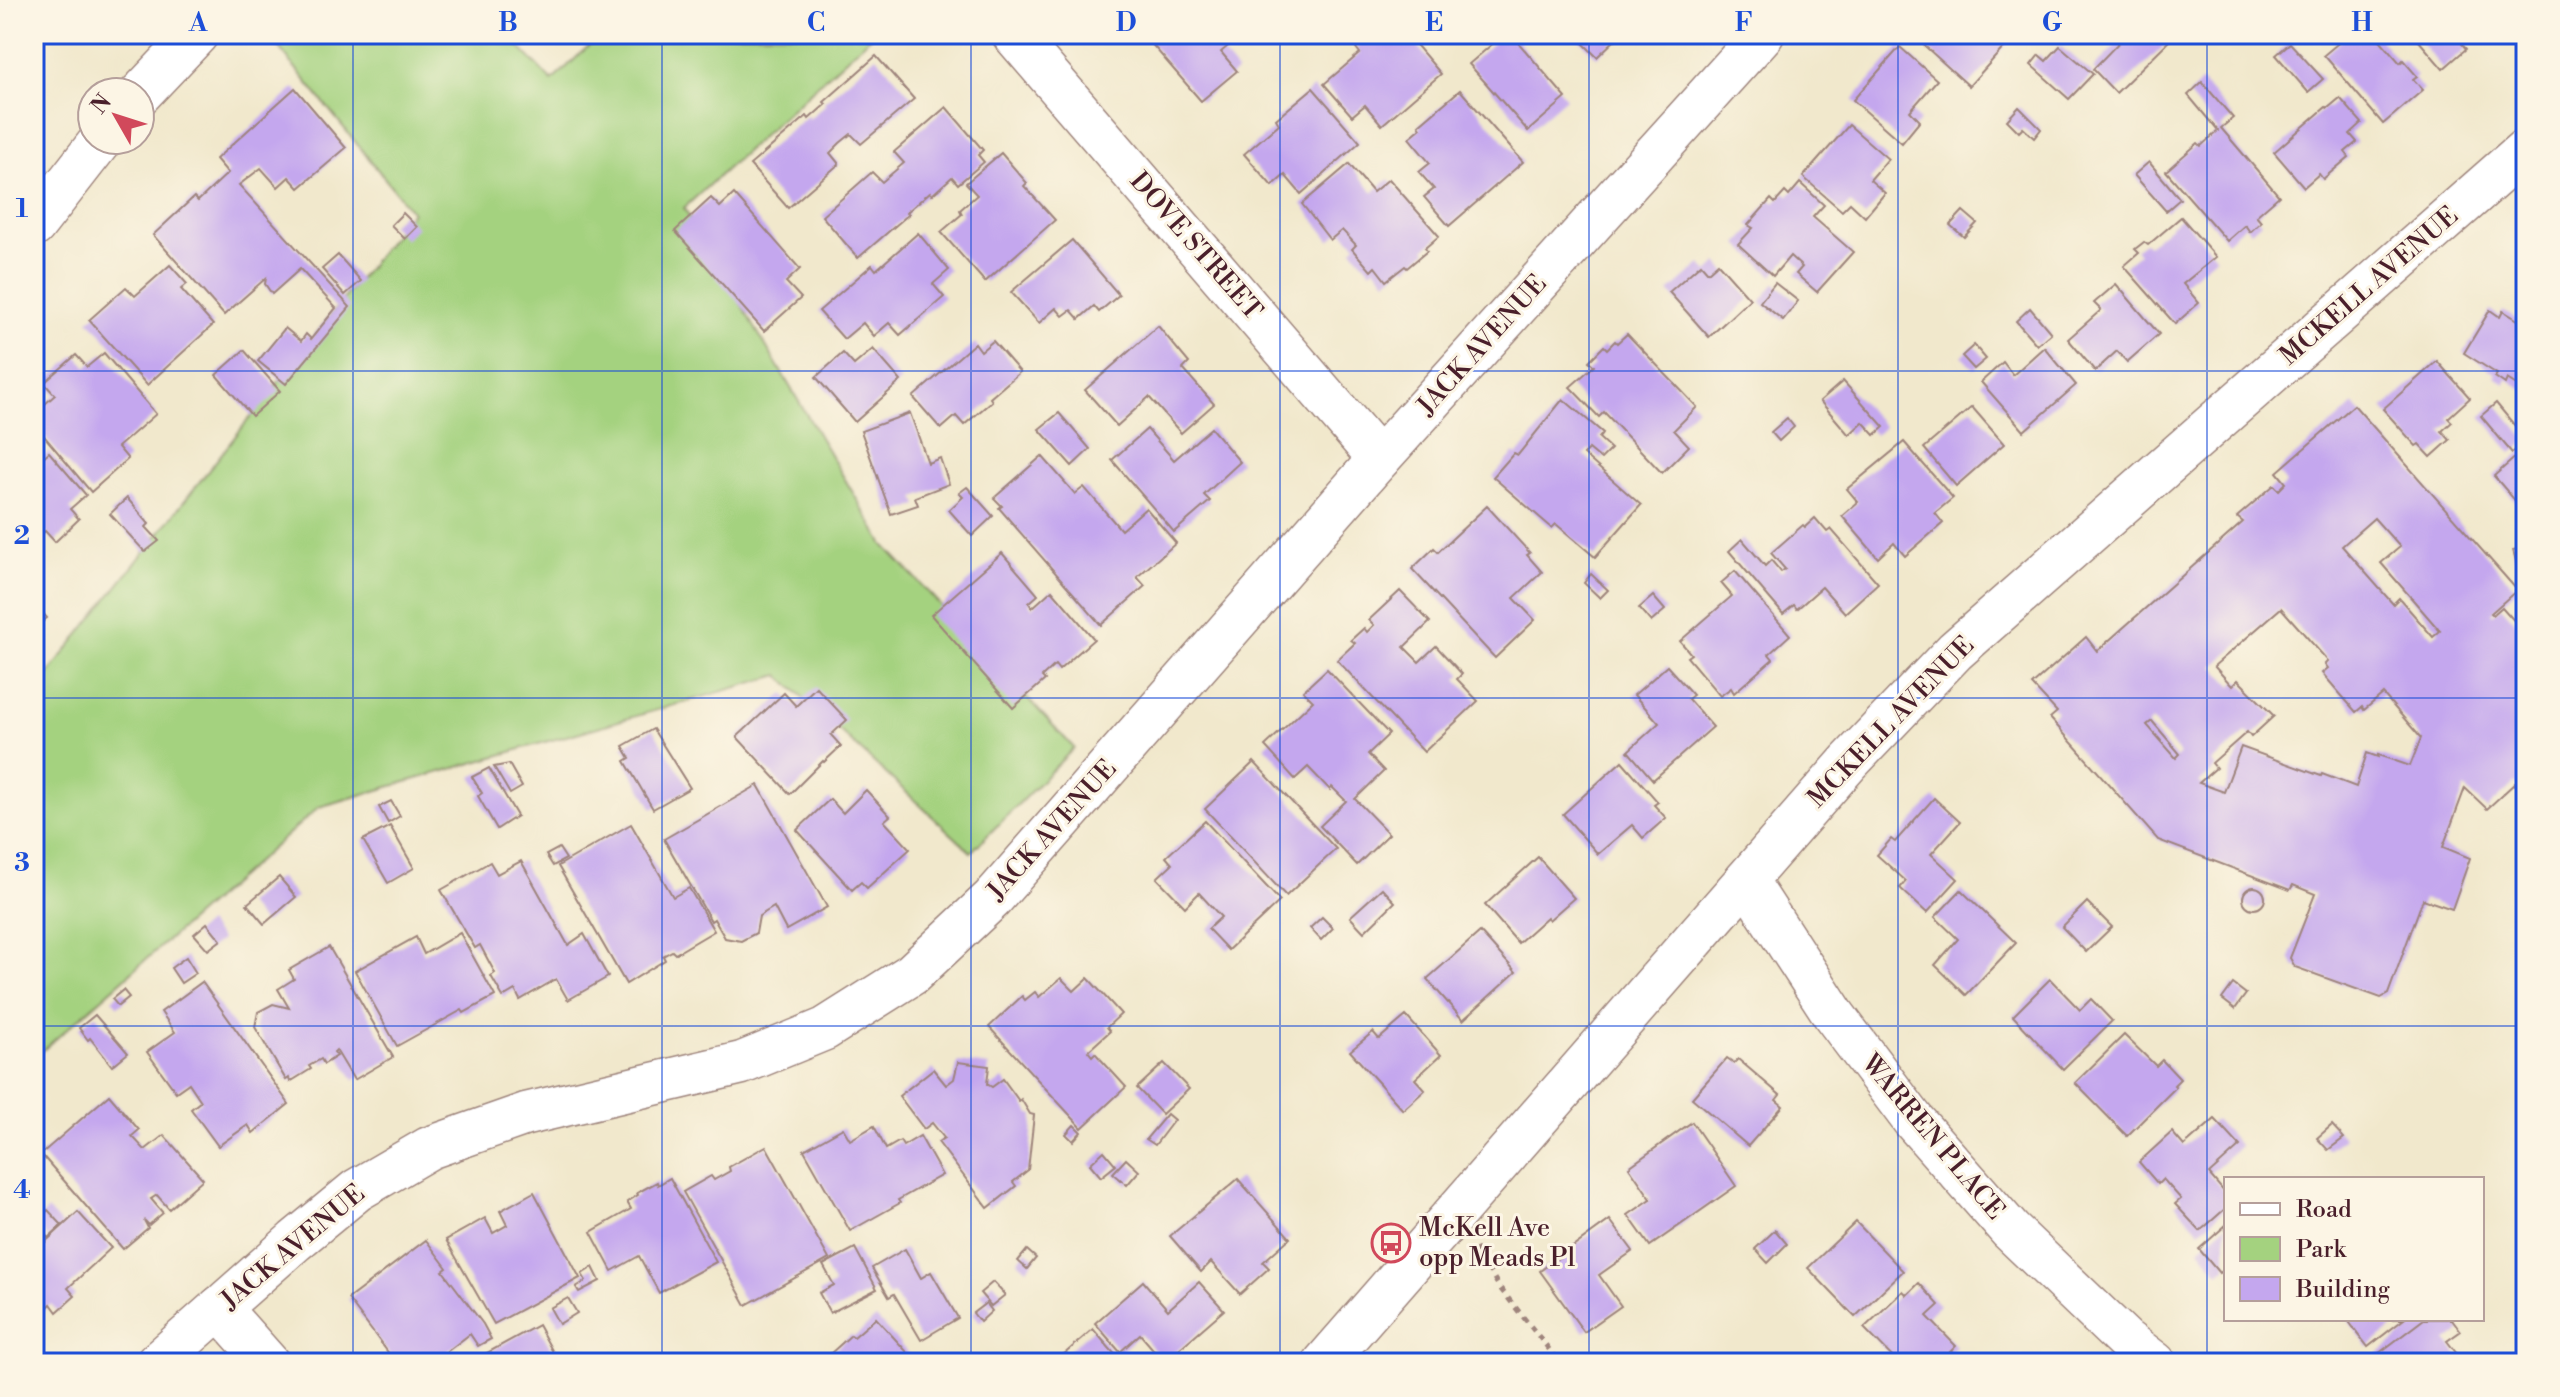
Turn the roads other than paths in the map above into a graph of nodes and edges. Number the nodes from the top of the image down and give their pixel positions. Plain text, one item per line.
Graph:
1 (197, 34) edge
2 (1013, 34) edge
3 (1763, 34) edge
4 (156, 77) edge
5 (2526, 149) edge
6 (89, 156) edge
7 (34, 226) edge
8 (1379, 459) junction
9 (1746, 880) junction
10 (219, 1308) junction
11 (157, 1363) edge
12 (268, 1363) edge
13 (1324, 1363) edge
14 (2155, 1363) edge

1 - 4 street
2 - 8 street, DOVE STREET
3 - 8 street, JACK AVENUE
5 - 9 street, MCKELL AVENUE
6 - 7 street
8 - 10 street, JACK AVENUE
9 - 13 street, MCKELL AVENUE
9 - 14 street, WARREN PLACE
10 - 11 street, JACK AVENUE
10 - 12 street

